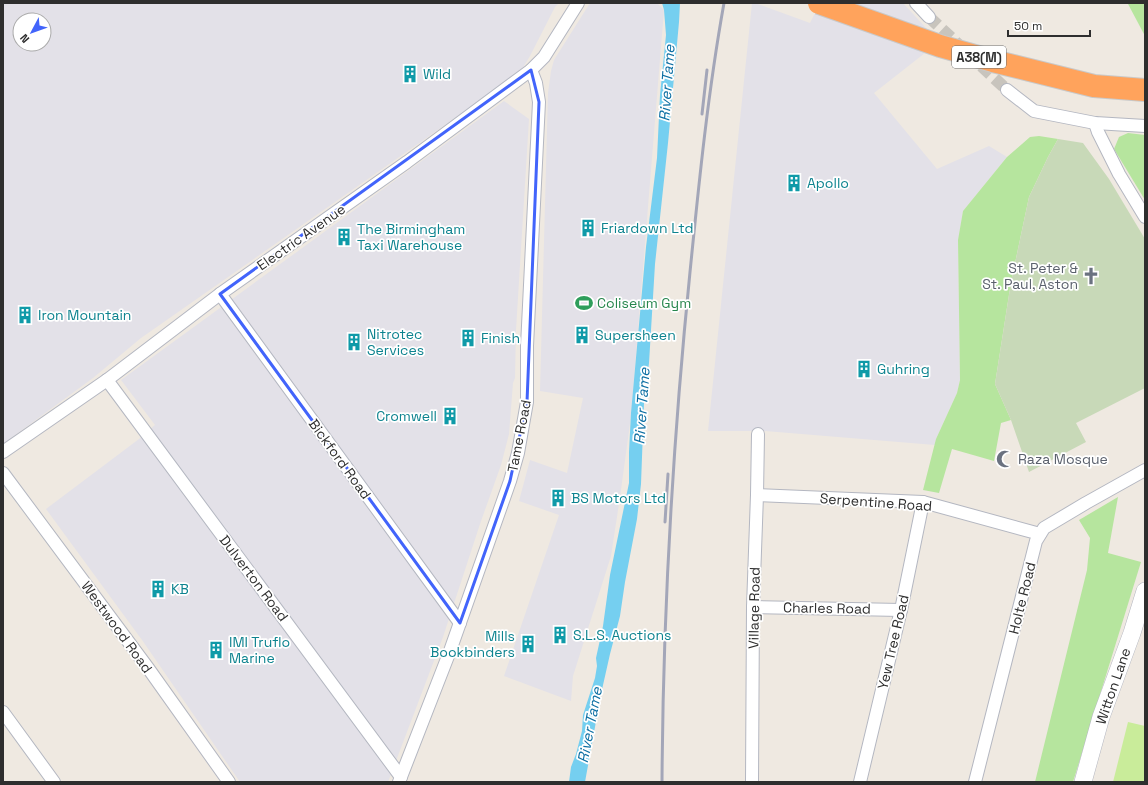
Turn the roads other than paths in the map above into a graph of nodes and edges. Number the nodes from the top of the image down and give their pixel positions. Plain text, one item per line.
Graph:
1 (578, 3) edge
2 (819, 3) edge
3 (916, 3) edge
4 (929, 17) tunnel mouth
5 (531, 70) junction
6 (1007, 90) tunnel mouth
7 (1145, 90) edge
8 (1095, 123) junction
9 (1145, 126) edge
10 (1145, 217) edge
11 (220, 294) junction
12 (107, 380) junction
13 (758, 434) dead end
14 (3, 452) edge
15 (1145, 470) edge
16 (3, 473) edge
17 (757, 495) junction
18 (923, 502) junction
19 (1040, 534) junction
20 (1145, 591) edge
21 (753, 607) junction
22 (901, 610) junction
23 (460, 623) junction
24 (3, 712) edge
25 (400, 779) edge
26 (54, 782) edge
27 (229, 782) edge
28 (752, 782) edge
29 (860, 782) edge
30 (975, 782) edge
31 (1083, 782) edge

1 - 5 street, Electric Avenue
2 - 7 highway, A38(M), bridge
3 - 4 street
5 - 11 street, Electric Avenue
5 - 23 street, Tame Road
6 - 8 street
8 - 9 street
8 - 10 street
11 - 12 street, Electric Avenue
11 - 23 street, Bickford Road
12 - 14 street, Electric Avenue
12 - 25 street, Dulverton Road
13 - 17 street, Village Road
15 - 19 street, Holte Road
16 - 27 street, Westwood Road
17 - 18 street, Serpentine Road
17 - 21 street, Village Road
18 - 19 street, Serpentine Road
18 - 22 street, Yew Tree Road
19 - 30 street, Holte Road
20 - 31 main road, Witton Lane
21 - 22 street, Charles Road
21 - 28 street, Village Road
22 - 29 street, Yew Tree Road
23 - 25 street, Tame Road
24 - 26 street

